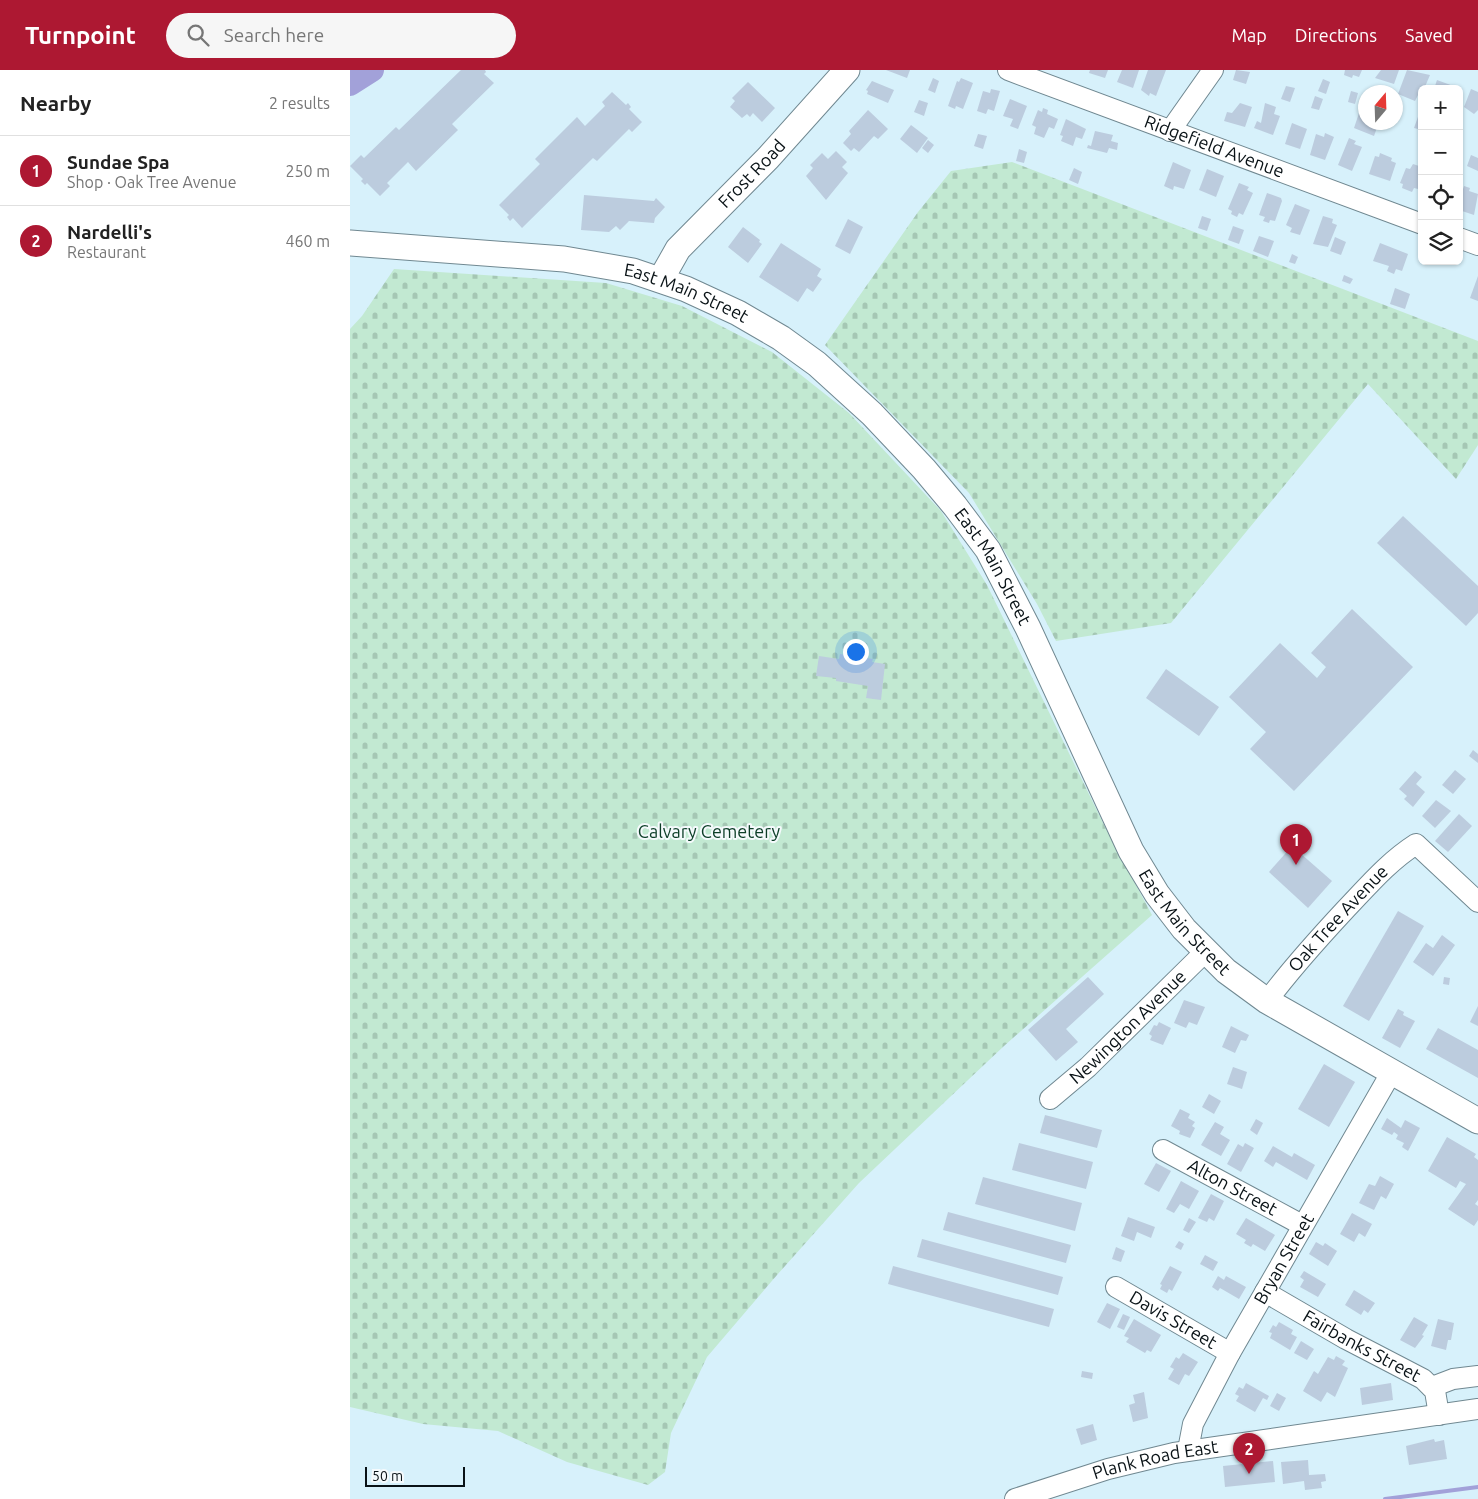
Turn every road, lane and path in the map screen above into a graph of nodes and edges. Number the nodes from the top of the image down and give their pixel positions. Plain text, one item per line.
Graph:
1 (847, 70) edge
2 (1008, 70) edge
3 (1213, 70) edge
4 (1170, 131) junction
5 (1418, 223) edge
6 (1463, 239) edge
7 (350, 244) edge
8 (1478, 245) edge
9 (661, 279) junction
10 (1477, 899) edge
11 (1205, 952) junction
12 (1267, 1001) junction
13 (1391, 1073) junction
14 (1050, 1099) dead end
15 (1478, 1121) edge
16 (1163, 1150) dead end
17 (1302, 1225) junction
18 (1116, 1287) dead end
19 (1265, 1292) junction
20 (1230, 1353) junction
21 (1478, 1376) edge
22 (1432, 1387) junction
23 (1478, 1409) edge
24 (1439, 1416) junction
25 (1188, 1450) junction
26 (1015, 1499) edge

1 - 9 main road, Frost Road
2 - 4 street, Ridgefield Avenue
3 - 4 street
4 - 5 street, Ridgefield Avenue
6 - 8 street
7 - 9 main road, East Main Street
9 - 11 main road, East Main Street
10 - 12 street, Oak Tree Avenue
11 - 12 main road, East Main Street
11 - 14 street, Newington Avenue
12 - 13 main road, East Main Street
13 - 15 main road, East Main Street
13 - 17 street, Bryan Street
16 - 17 street, Alton Street
17 - 19 street, Bryan Street
18 - 20 street, Davis Street
19 - 20 street, Bryan Street
19 - 22 street, Fairbanks Street
20 - 25 street, Bryan Street
21 - 22 street
22 - 24 street, Fairbanks Street
23 - 24 street, Plank Road East
24 - 25 street, Plank Road East
25 - 26 street, Plank Road East

